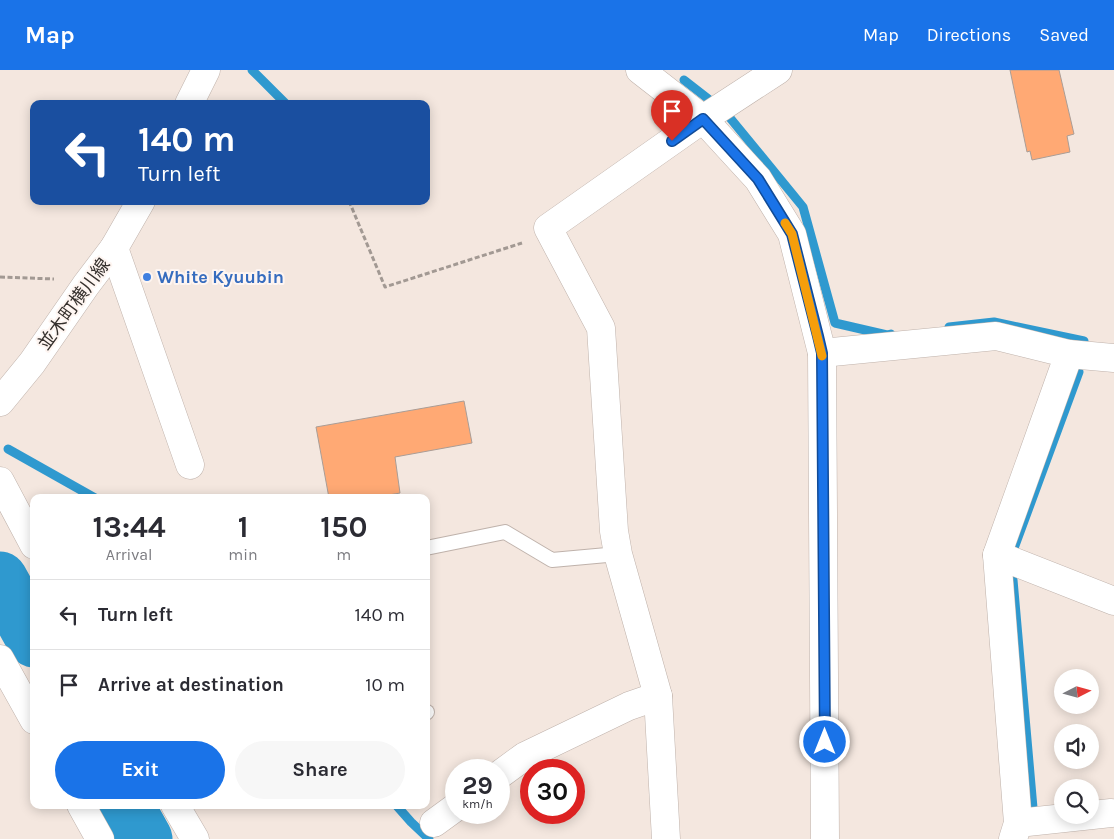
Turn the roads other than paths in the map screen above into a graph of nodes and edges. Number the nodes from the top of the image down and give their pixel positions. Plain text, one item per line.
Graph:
1 (206, 70) edge
2 (640, 70) edge
3 (778, 70) edge
4 (192, 100) edge
5 (703, 119) junction
6 (139, 205) edge
7 (114, 248) junction
8 (822, 353) junction
9 (1069, 354) junction
10 (1113, 354) edge
11 (0, 402) edge
12 (190, 465) dead end
13 (0, 482) edge
14 (25, 517) edge
15 (30, 533) edge
16 (430, 547) edge
17 (618, 554) junction
18 (997, 555) junction
19 (1114, 601) edge
20 (0, 659) edge
21 (658, 696) junction
22 (30, 713) edge
23 (510, 767) edge
24 (83, 809) edge
25 (177, 809) edge
26 (1111, 813) dead end
27 (445, 815) edge
28 (434, 823) dead end
29 (1016, 831) edge
30 (100, 839) edge
31 (194, 839) edge
32 (666, 839) edge
33 (825, 839) edge

1 - 4 street
2 - 5 street
3 - 5 street
5 - 8 street
5 - 17 street
6 - 7 street, 並木町横川線
7 - 11 street, 並木町横川線
7 - 12 street
8 - 9 street
8 - 33 street
9 - 10 street
9 - 18 street
13 - 14 street
14 - 15 street
16 - 17 lane
17 - 21 street
18 - 19 street
18 - 29 street
20 - 22 street
21 - 23 street
21 - 32 street
24 - 30 street
25 - 31 street
26 - 29 street
27 - 28 street

